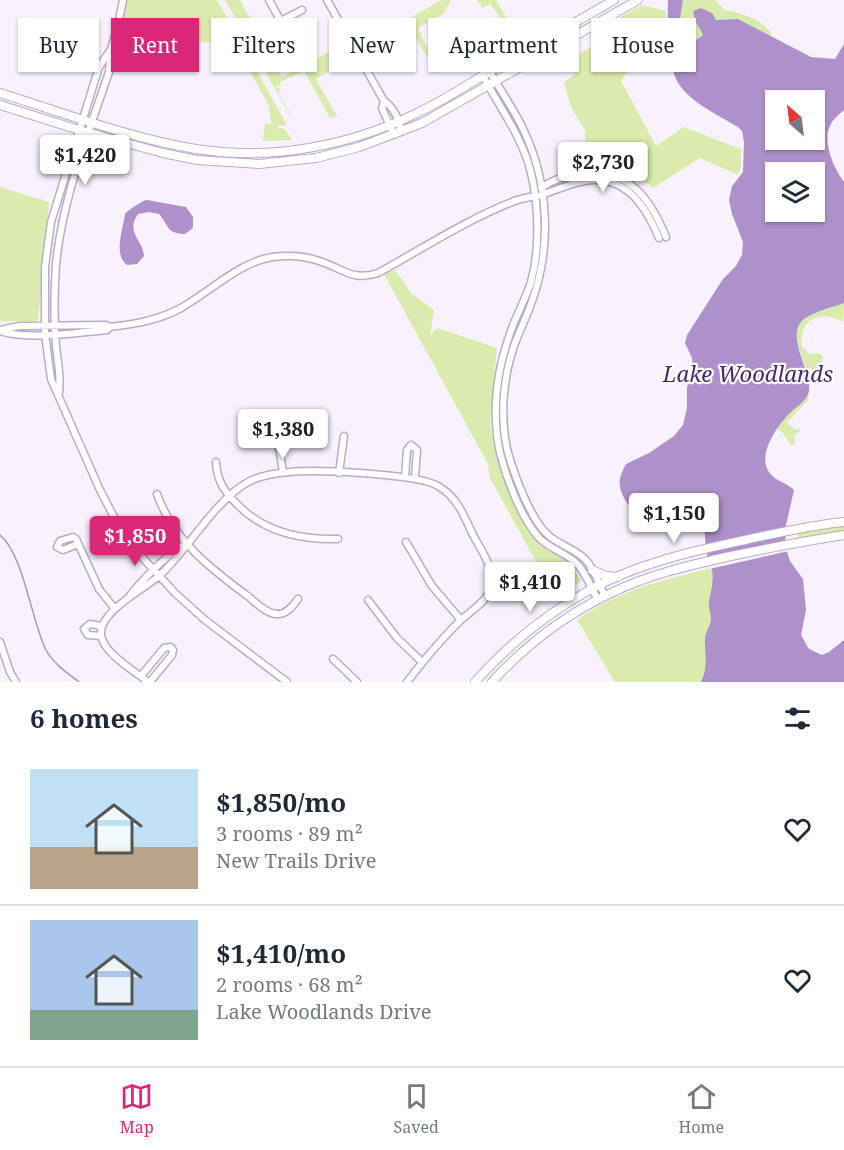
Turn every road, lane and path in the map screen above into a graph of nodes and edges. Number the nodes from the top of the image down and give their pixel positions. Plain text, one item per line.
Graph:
1 (123, 0) edge
2 (269, 0) edge
3 (327, 0) edge
4 (614, 0) edge
5 (638, 0) edge
6 (302, 10) dead end
7 (119, 18) edge
8 (279, 18) edge
9 (287, 18) edge
10 (111, 49) joint
11 (486, 74) junction
12 (492, 84) junction
13 (0, 93) edge
14 (384, 101) junction
15 (0, 105) edge
16 (82, 119) junction
17 (400, 121) junction
18 (93, 122) junction
19 (390, 125) junction
20 (79, 130) junction
21 (89, 133) junction
22 (398, 134) junction
23 (542, 186) junction
24 (534, 194) junction
25 (544, 194) junction
26 (51, 222) junction
27 (63, 222) junction
28 (62, 229) junction
29 (539, 259) junction
30 (0, 330) edge
31 (45, 330) junction
32 (56, 331) junction
33 (511, 345) junction
34 (59, 393) junction
35 (276, 429) dead end
36 (344, 436) dead end
37 (216, 462) dead end
38 (283, 472) junction
39 (339, 473) junction
40 (405, 477) junction
41 (516, 477) junction
42 (415, 478) junction
43 (507, 479) junction
44 (157, 494) dead end
45 (230, 496) junction
46 (534, 516) junction
47 (527, 519) junction
48 (844, 522) edge
49 (844, 535) edge
50 (338, 539) dead end
51 (406, 542) dead end
52 (78, 544) dead end
53 (187, 544) junction
54 (154, 570) junction
55 (592, 570) junction
56 (159, 576) junction
57 (619, 577) junction
58 (596, 588) junction
59 (601, 598) junction
60 (126, 599) junction
61 (298, 599) dead end
62 (368, 600) dead end
63 (115, 609) junction
64 (461, 620) junction
65 (101, 626) junction
66 (101, 636) junction
67 (0, 642) edge
68 (333, 659) dead end
69 (422, 662) junction
70 (141, 676) junction
71 (16, 682) edge
72 (149, 682) edge
73 (287, 682) edge
74 (357, 682) edge
75 (407, 682) edge
76 (475, 682) edge
77 (492, 682) edge

1 - 7 street
2 - 8 street
3 - 14 street
4 - 11 main road
5 - 12 main road
6 - 9 street
10 - 16 street
10 - 18 street
11 - 12 street
11 - 17 main road
12 - 22 main road
12 - 23 street
12 - 24 street
13 - 16 main road
14 - 17 street
14 - 19 street
15 - 20 main road
16 - 18 main road
16 - 20 street
17 - 19 main road
17 - 22 street
18 - 19 main road
18 - 21 street
19 - 22 street
20 - 21 main road
20 - 26 street
21 - 22 main road
21 - 27 street
23 - 24 street
23 - 25 street
23 - 25 street
24 - 25 street
24 - 29 street
24 - 32 street
25 - 29 street
26 - 27 street
26 - 28 street
26 - 31 street
27 - 28 street
28 - 32 street
29 - 33 street
30 - 31 street
31 - 32 street
31 - 34 street
32 - 34 street
33 - 41 street
33 - 43 street
34 - 54 street
35 - 38 street
36 - 39 street
37 - 45 street
38 - 39 street
38 - 45 street
39 - 40 street
40 - 42 street
40 - 42 street
41 - 43 street
41 - 46 street
42 - 64 street
43 - 47 street
44 - 53 street
45 - 50 street
45 - 53 street
46 - 47 street
46 - 55 street
47 - 58 street
48 - 57 main road
49 - 59 main road
51 - 64 street
52 - 63 street
53 - 54 street
53 - 56 street
53 - 61 street
54 - 56 street
54 - 60 street
55 - 57 main road
55 - 58 street
56 - 60 street
56 - 73 street
57 - 58 main road
58 - 59 street
58 - 76 main road
59 - 77 main road
60 - 63 street
62 - 69 street
63 - 65 street
64 - 69 street
65 - 66 street
65 - 66 street
66 - 70 street
67 - 71 street
68 - 74 street
69 - 75 street
70 - 72 street
70 - 72 street

